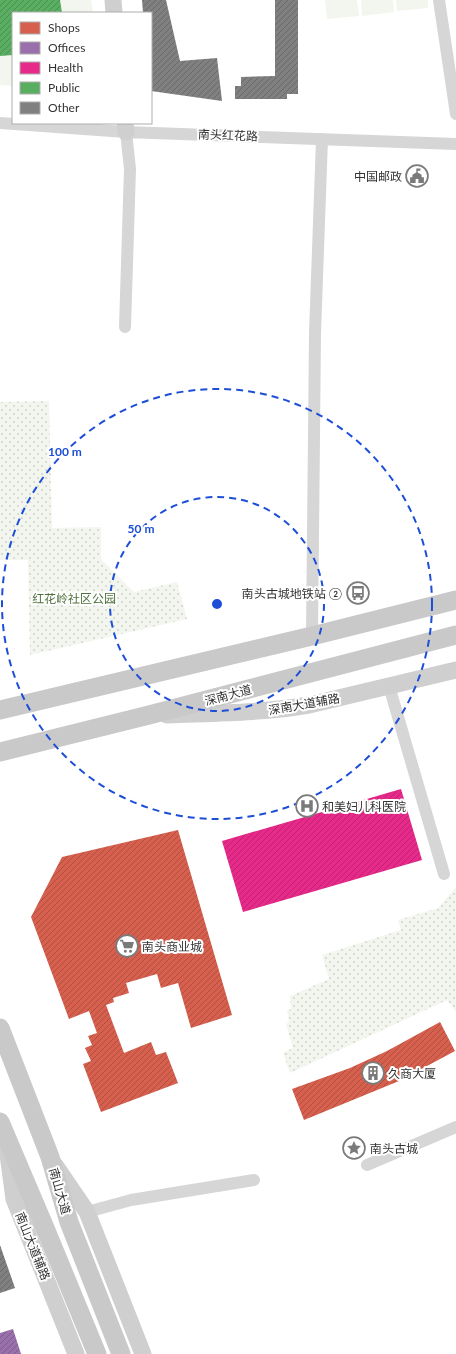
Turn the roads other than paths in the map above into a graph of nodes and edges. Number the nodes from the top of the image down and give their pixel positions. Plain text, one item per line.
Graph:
1 (113, 0) edge
2 (439, 0) edge
3 (114, 12) edge
4 (456, 114) edge
5 (0, 123) edge
6 (12, 123) edge
7 (31, 124) edge
8 (125, 127) edge
9 (322, 139) junction
10 (456, 144) edge
11 (125, 327) dead end
12 (456, 600) edge
13 (456, 635) edge
14 (312, 636) junction
15 (456, 670) edge
16 (389, 686) junction
17 (0, 710) edge
18 (149, 715) junction
19 (0, 752) edge
20 (444, 874) dead end
21 (0, 1028) edge
22 (456, 1127) edge
23 (2, 1128) edge
24 (50, 1157) junction
25 (367, 1165) dead end
26 (254, 1180) dead end
27 (87, 1212) junction
28 (76, 1354) edge
29 (97, 1354) edge
30 (121, 1354) edge
31 (143, 1354) edge

1 - 3 street
2 - 4 street
5 - 6 street, 南头红花路
7 - 8 street, 南头红花路
8 - 9 street, 南头红花路
8 - 11 street
9 - 10 street, 南头红花路
9 - 14 street
12 - 14 main road
13 - 18 main road, 深南大道
14 - 17 main road
15 - 16 street, 深南大道辅路
16 - 18 street, 深南大道辅路
16 - 20 street
18 - 19 main road, 深南大道
21 - 24 main road, 南山大道
22 - 25 street
23 - 28 street, 南山大道辅路
23 - 29 main road, 南山大道
24 - 27 street
24 - 30 main road, 南山大道
26 - 27 street
27 - 31 street

